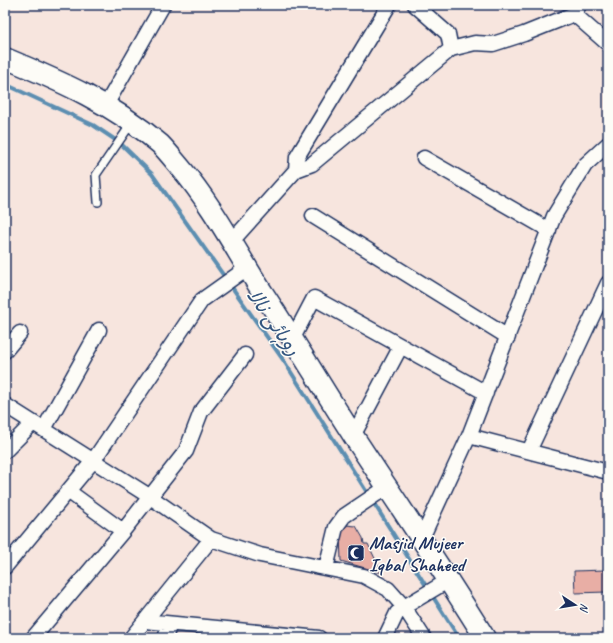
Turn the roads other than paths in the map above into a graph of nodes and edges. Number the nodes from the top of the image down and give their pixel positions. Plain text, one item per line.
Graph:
1 (163, 5) edge
2 (389, 5) edge
3 (415, 5) edge
4 (577, 9) edge
5 (608, 44) edge
6 (451, 49) junction
7 (5, 58) edge
8 (106, 105) junction
9 (129, 125) junction
10 (608, 144) edge
11 (424, 158) dead end
12 (296, 170) junction
13 (98, 202) dead end
14 (313, 216) dead end
15 (549, 230) junction
16 (232, 241) junction
17 (243, 271) junction
18 (608, 283) edge
19 (99, 330) dead end
20 (20, 333) dead end
21 (508, 336) junction
22 (293, 338) junction
23 (401, 346) junction
24 (5, 351) edge
25 (244, 355) dead end
26 (486, 393) junction
27 (5, 405) edge
28 (39, 426) junction
29 (353, 436) junction
30 (469, 436) junction
31 (5, 451) edge
32 (529, 451) junction
33 (93, 460) junction
34 (608, 472) edge
35 (383, 489) junction
36 (68, 491) junction
37 (150, 496) junction
38 (123, 531) junction
39 (422, 538) junction
40 (211, 539) junction
41 (5, 567) edge
42 (326, 568) junction
43 (447, 581) junction
44 (406, 606) junction
45 (145, 621) junction
46 (170, 624) junction
47 (33, 638) edge
48 (131, 638) edge
49 (165, 638) edge
50 (319, 638) edge
51 (385, 638) edge
52 (424, 638) edge
53 (485, 638) edge

1 - 8 street
2 - 12 street
3 - 6 street
4 - 5 street
4 - 6 street
6 - 12 street
7 - 8 street
8 - 9 street
9 - 13 lane
9 - 16 street
10 - 15 street
11 - 15 street
12 - 16 street
14 - 21 street
15 - 21 street
16 - 17 street
17 - 22 street
17 - 33 street
18 - 32 street
19 - 28 street
20 - 24 street
21 - 26 street
22 - 23 street
22 - 29 street
23 - 26 street
23 - 29 street
25 - 37 street
26 - 30 street
27 - 28 street
28 - 31 street
28 - 33 street
29 - 35 street
30 - 32 street
30 - 39 street
32 - 34 street
33 - 36 street
33 - 37 street
35 - 39 street
35 - 42 street
36 - 38 street
36 - 41 street
37 - 38 street
37 - 40 street
38 - 47 street
39 - 43 street
40 - 42 street
40 - 45 street
42 - 44 street
43 - 44 street
43 - 53 street
44 - 51 street
44 - 52 street
45 - 46 street
45 - 48 street
46 - 49 street
46 - 50 street

